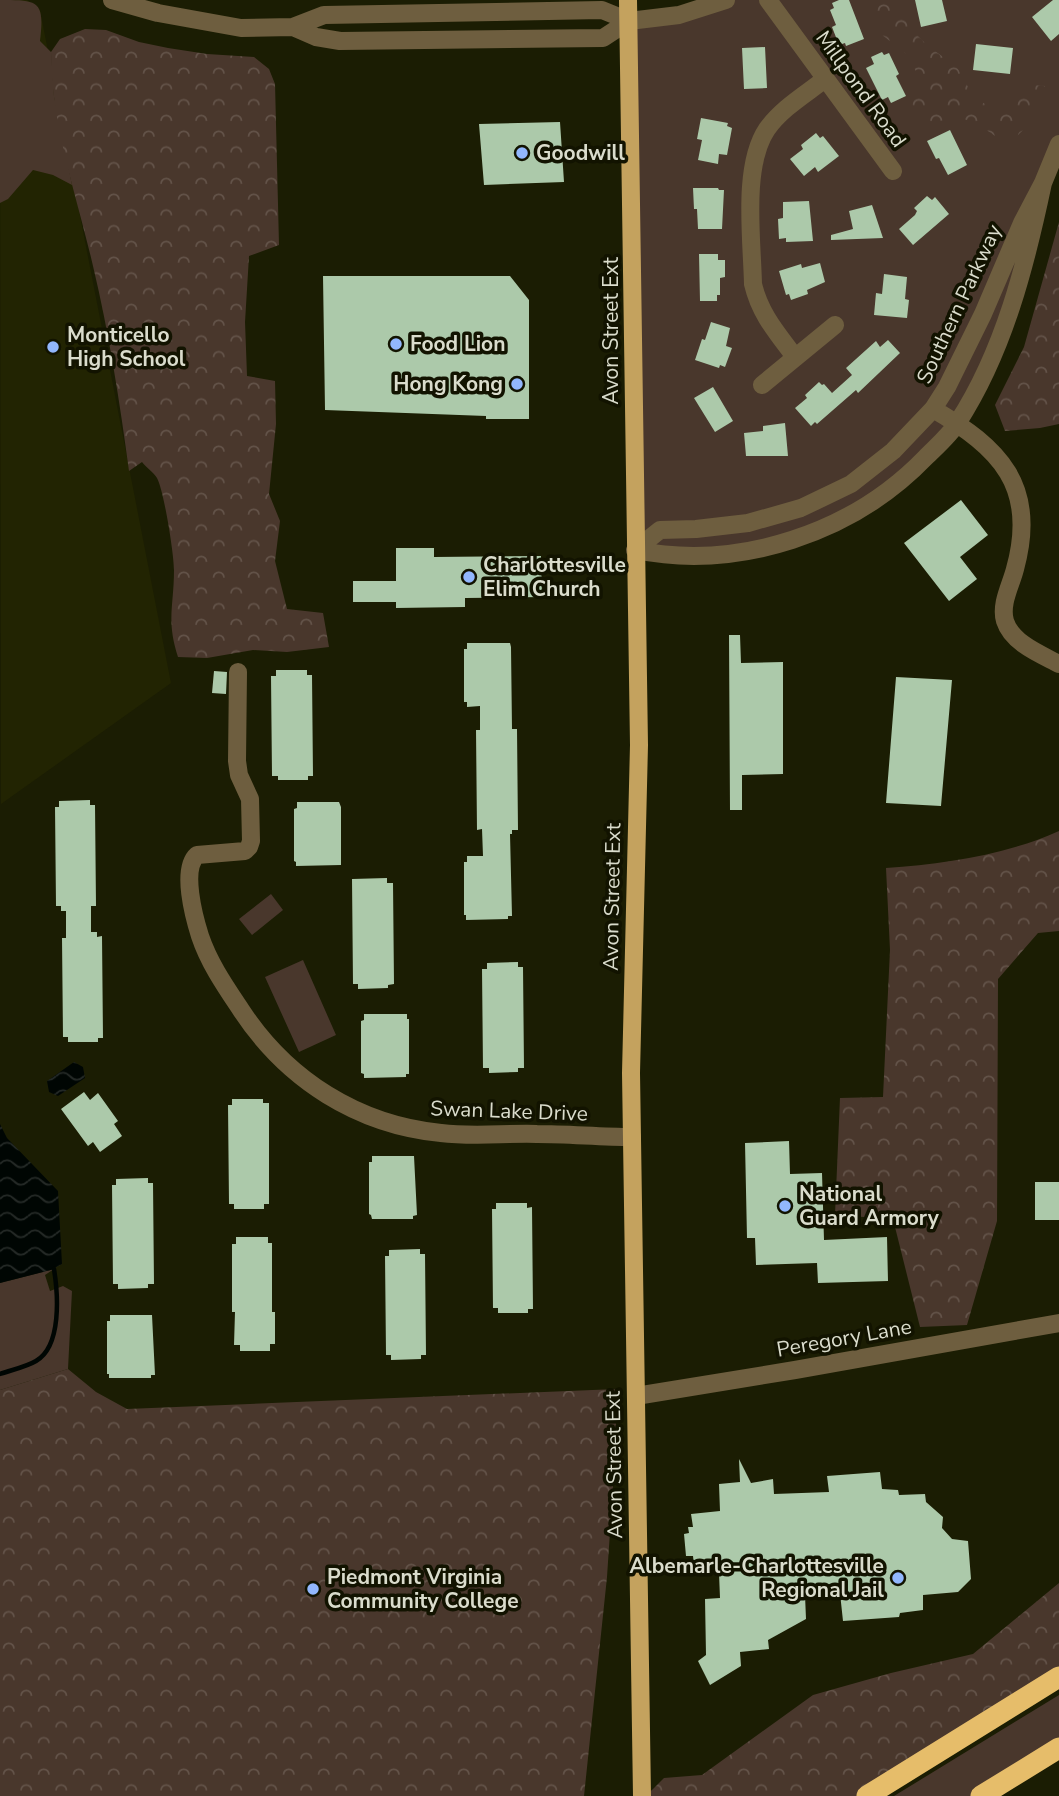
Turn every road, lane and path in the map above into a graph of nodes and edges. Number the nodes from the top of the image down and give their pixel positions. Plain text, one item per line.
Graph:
1 (112, 0) edge
2 (628, 0) edge
3 (726, 0) edge
4 (768, 0) edge
5 (629, 21) junction
6 (293, 27) junction
7 (825, 79) junction
8 (1059, 145) edge
9 (893, 171) dead end
10 (1043, 183) junction
11 (835, 325) dead end
12 (795, 357) junction
13 (762, 385) dead end
14 (933, 409) junction
15 (958, 423) junction
16 (635, 550) junction
17 (1059, 664) edge
18 (238, 672) dead end
19 (632, 1137) junction
20 (1059, 1323) edge
21 (636, 1396) junction
22 (1059, 1677) edge
23 (1059, 1748) edge
24 (642, 1796) edge
25 (867, 1796) edge
26 (981, 1796) edge

1 - 6 street
2 - 5 main road, Avon Street Ext
3 - 5 street
4 - 7 street, Millpond Road
5 - 6 street
5 - 6 street
5 - 16 main road, Avon Street Ext
7 - 9 street, Millpond Road
7 - 12 street
8 - 10 street, Southern Parkway
10 - 14 street, Southern Parkway
10 - 15 street, Southern Parkway
11 - 12 street
12 - 13 street
14 - 15 street
14 - 16 street, Southern Parkway
15 - 16 street, Southern Parkway
15 - 17 street
16 - 19 main road, Avon Street Ext
18 - 19 street, Swan Lake Drive
19 - 21 main road, Avon Street Ext
20 - 21 street, Peregory Lane
21 - 24 main road, Avon Street Ext
22 - 25 highway
23 - 26 highway

